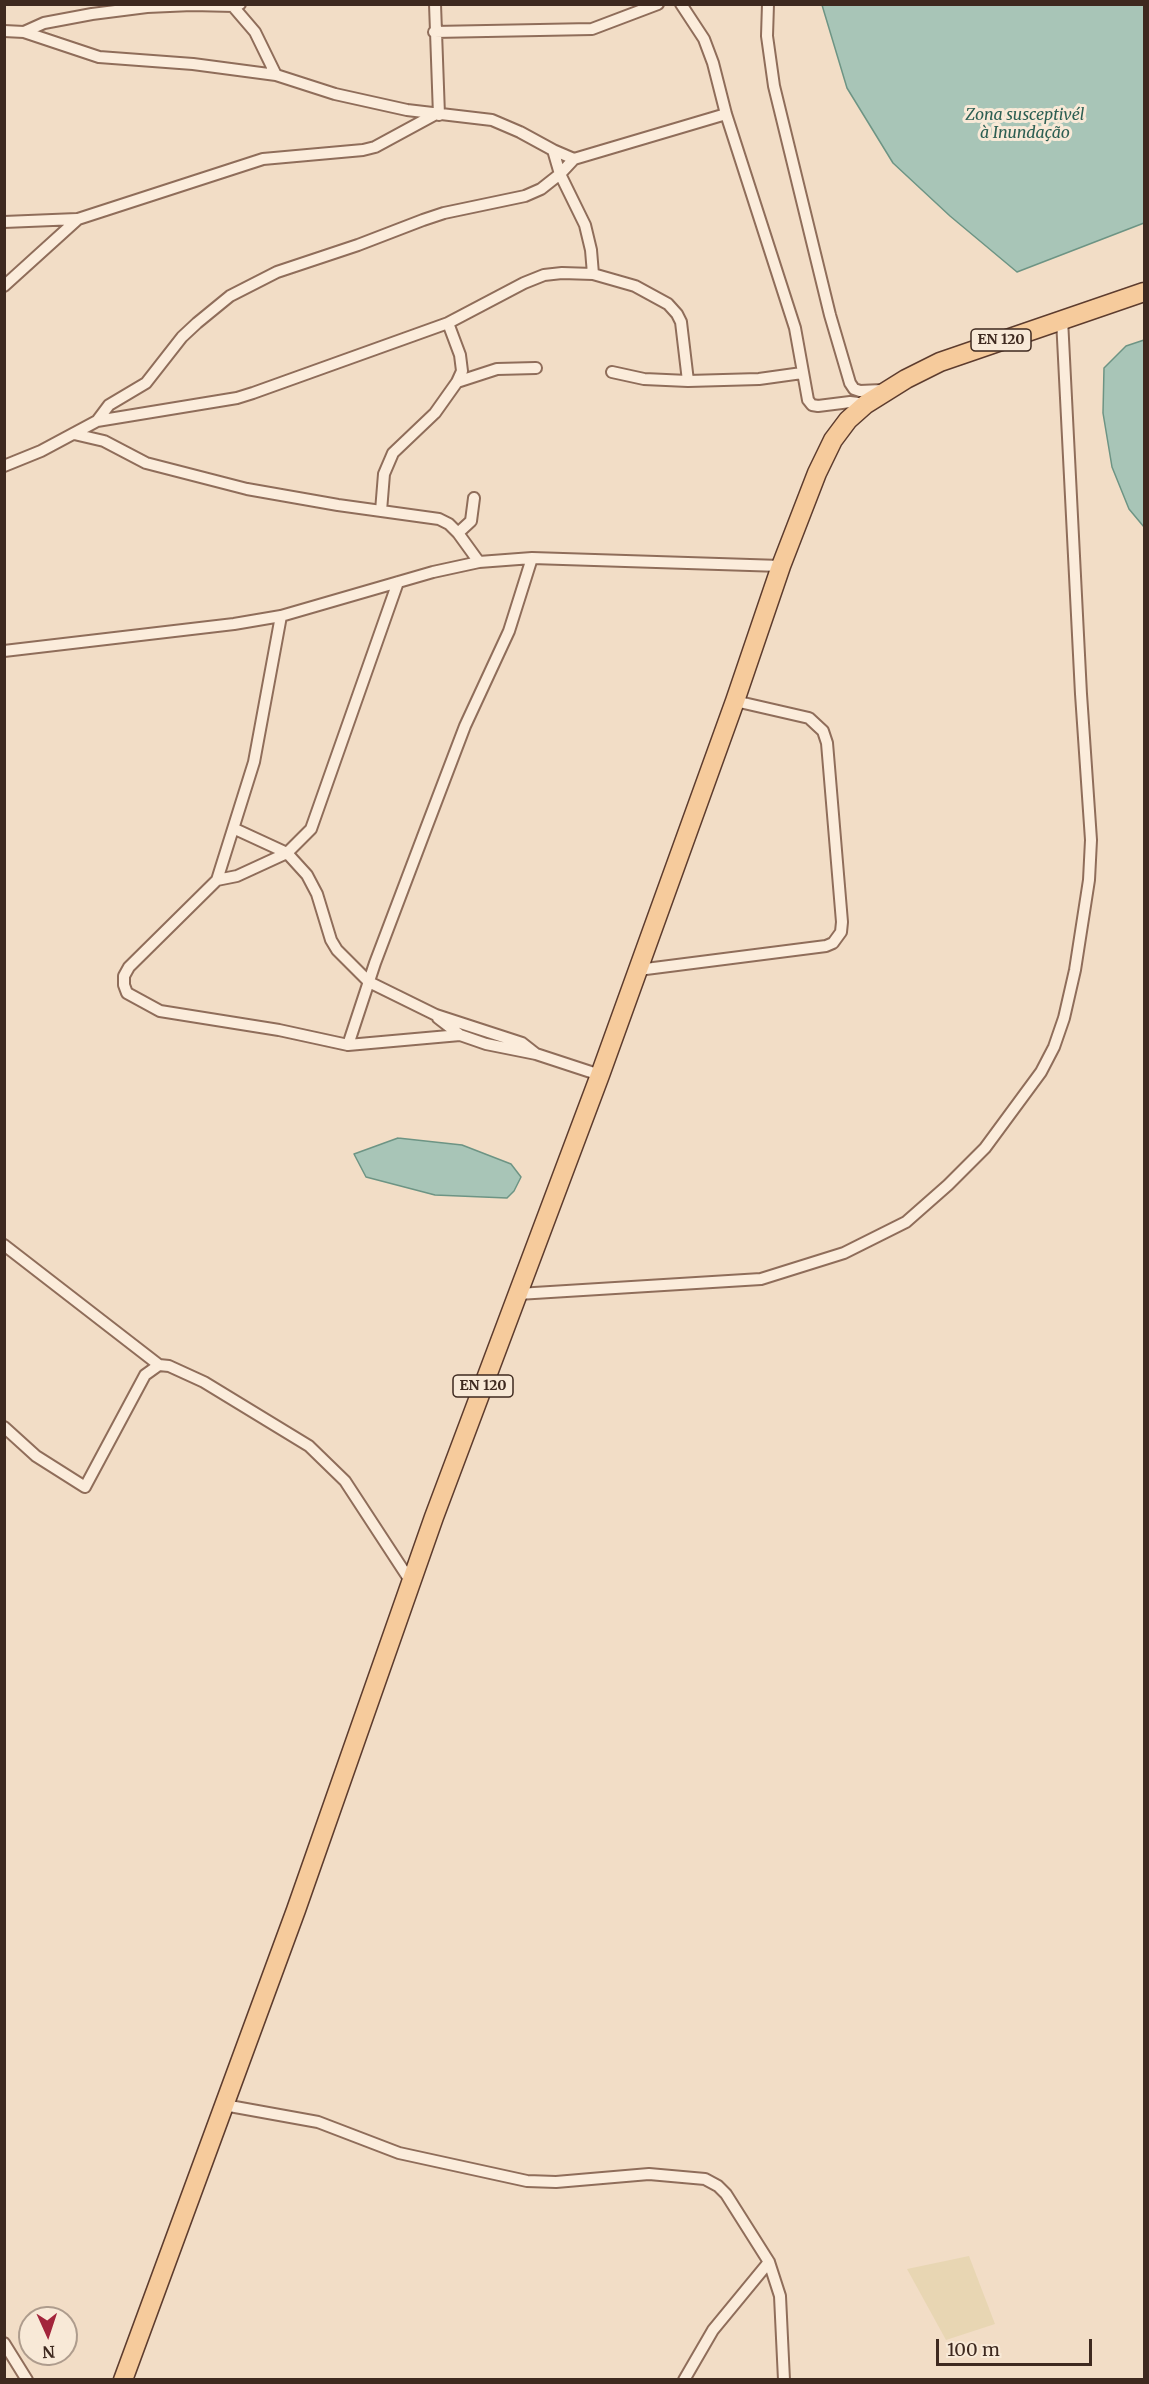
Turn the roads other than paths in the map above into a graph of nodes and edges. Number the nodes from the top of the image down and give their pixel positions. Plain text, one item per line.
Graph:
1 (435, 4) edge
2 (658, 4) edge
3 (681, 4) edge
4 (768, 4) edge
5 (235, 5) edge
6 (4, 32) edge
7 (24, 32) junction
8 (434, 32) junction
9 (276, 75) junction
10 (726, 114) junction
11 (436, 115) junction
12 (553, 150) junction
13 (574, 159) junction
14 (560, 174) junction
15 (78, 219) junction
16 (4, 222) edge
17 (593, 274) junction
18 (4, 286) edge
19 (1144, 292) edge
20 (1062, 319) junction
21 (448, 323) junction
22 (536, 368) dead end
23 (612, 372) dead end
24 (802, 373) junction
25 (688, 381) junction
26 (457, 382) junction
27 (888, 389) junction
28 (866, 404) junction
29 (97, 422) junction
30 (74, 434) junction
31 (4, 466) edge
32 (474, 498) dead end
33 (381, 511) junction
34 (458, 533) junction
35 (532, 558) junction
36 (478, 562) junction
37 (781, 566) junction
38 (398, 582) junction
39 (281, 616) junction
40 (4, 651) edge
41 (735, 701) junction
42 (235, 829) junction
43 (286, 853) junction
44 (217, 880) junction
45 (638, 970) junction
46 (369, 982) junction
47 (436, 1015) junction
48 (460, 1035) junction
49 (348, 1045) junction
50 (536, 1054) junction
51 (600, 1075) junction
52 (4, 1245) edge
53 (518, 1294) junction
54 (159, 1365) junction
55 (4, 1427) edge
56 (411, 1582) junction
57 (224, 2105) junction
58 (769, 2262) junction
59 (4, 2343) edge
60 (27, 2379) edge
61 (123, 2379) edge
62 (684, 2379) edge
63 (784, 2379) edge

1 - 8 street
2 - 8 street
3 - 10 street
4 - 27 street
5 - 7 street
5 - 9 street
6 - 7 street
7 - 9 street
8 - 11 street
9 - 11 street
10 - 13 street
10 - 24 street
11 - 12 street
11 - 15 street
12 - 13 street
12 - 14 street
13 - 14 street
14 - 17 street
14 - 29 street
15 - 16 street
15 - 18 street
17 - 21 street
17 - 25 street
19 - 20 main road, EN 120
20 - 27 main road, EN 120
20 - 53 street
21 - 26 street
21 - 29 street
22 - 26 street
23 - 25 street
24 - 25 street
24 - 28 street
26 - 33 street
27 - 28 main road, EN 120
28 - 37 main road, EN 120
29 - 30 street
30 - 31 street
30 - 33 street
32 - 34 street
33 - 34 street
34 - 36 street
35 - 36 street
35 - 37 street
35 - 46 street
36 - 38 street
37 - 41 main road, EN 120
38 - 39 street
38 - 43 street
39 - 40 street
39 - 42 street
41 - 45 main road, EN 120
41 - 45 street
42 - 43 street
42 - 44 street
43 - 44 street
43 - 46 street
44 - 49 street
45 - 51 main road, EN 120
46 - 47 street
46 - 49 street
47 - 48 street
47 - 50 street
48 - 49 street
48 - 50 street
50 - 51 street
51 - 53 main road, EN 120
52 - 54 street
53 - 56 main road, EN 120
54 - 55 street
54 - 56 street
56 - 57 main road, EN 120
57 - 58 street
57 - 61 main road, EN 120
58 - 62 street
58 - 63 street
59 - 60 street

